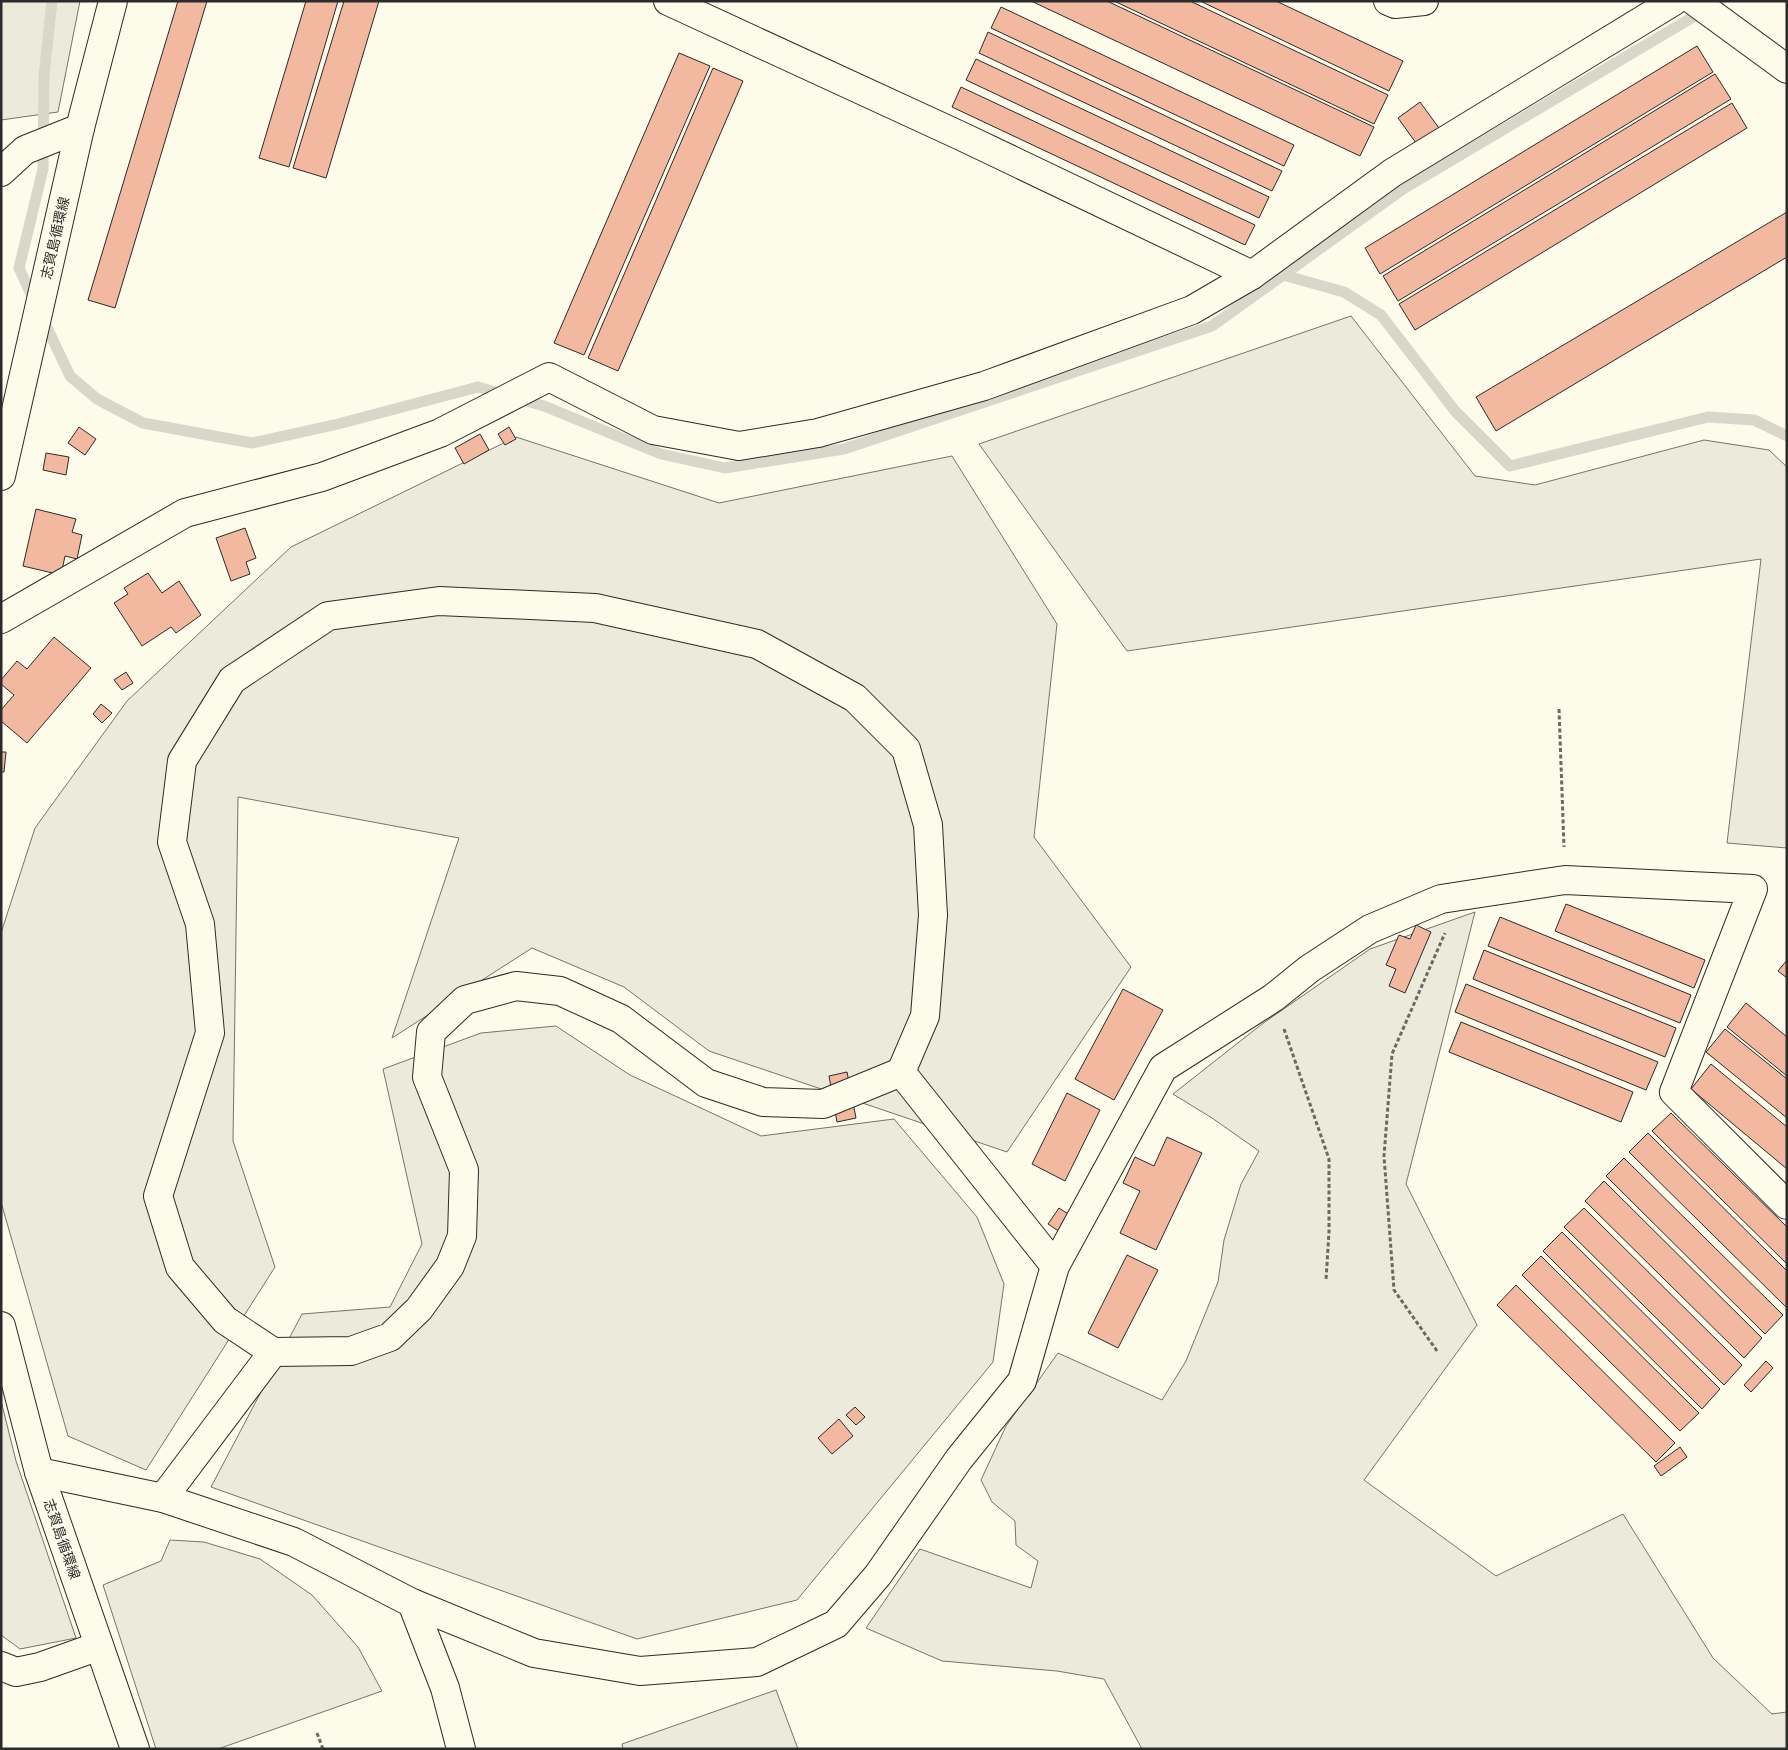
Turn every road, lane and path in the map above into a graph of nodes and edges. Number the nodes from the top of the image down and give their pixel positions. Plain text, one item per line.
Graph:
1 (113, 1) edge
2 (668, 1) edge
3 (1388, 1) edge
4 (1424, 1) edge
5 (1674, 1) edge
6 (1694, 1) edge
7 (1787, 69) edge
8 (80, 128) junction
9 (1, 172) edge
10 (1252, 275) junction
11 (1, 476) edge
12 (1, 619) edge
13 (1560, 709) dead end
14 (1565, 880) junction
15 (1441, 899) junction
16 (1273, 998) junction
17 (901, 1072) junction
18 (1787, 1205) edge
19 (1055, 1266) junction
20 (1326, 1280) dead end
21 (1, 1326) edge
22 (1437, 1351) dead end
23 (273, 1352) junction
24 (39, 1472) junction
25 (163, 1498) junction
26 (412, 1603) junction
27 (99, 1646) junction
28 (1, 1666) edge
29 (317, 1733) dead end
30 (136, 1749) edge
31 (323, 1749) edge
32 (461, 1749) edge

1 - 8 street, 志賀島循環線
2 - 10 street
3 - 4 street
5 - 10 street
6 - 7 street
8 - 9 street
8 - 11 street, 志賀島循環線
10 - 12 street
13 - 14 path
14 - 15 street
14 - 18 street
15 - 16 street
15 - 22 path
16 - 19 street
16 - 20 path
17 - 19 street
17 - 23 street
17 - 23 street
19 - 26 street
21 - 24 street, 志賀島循環線
23 - 25 street
24 - 25 street
24 - 27 street, 志賀島循環線
25 - 26 street
26 - 32 street
27 - 28 street
27 - 30 street, 志賀島循環線
29 - 31 path

